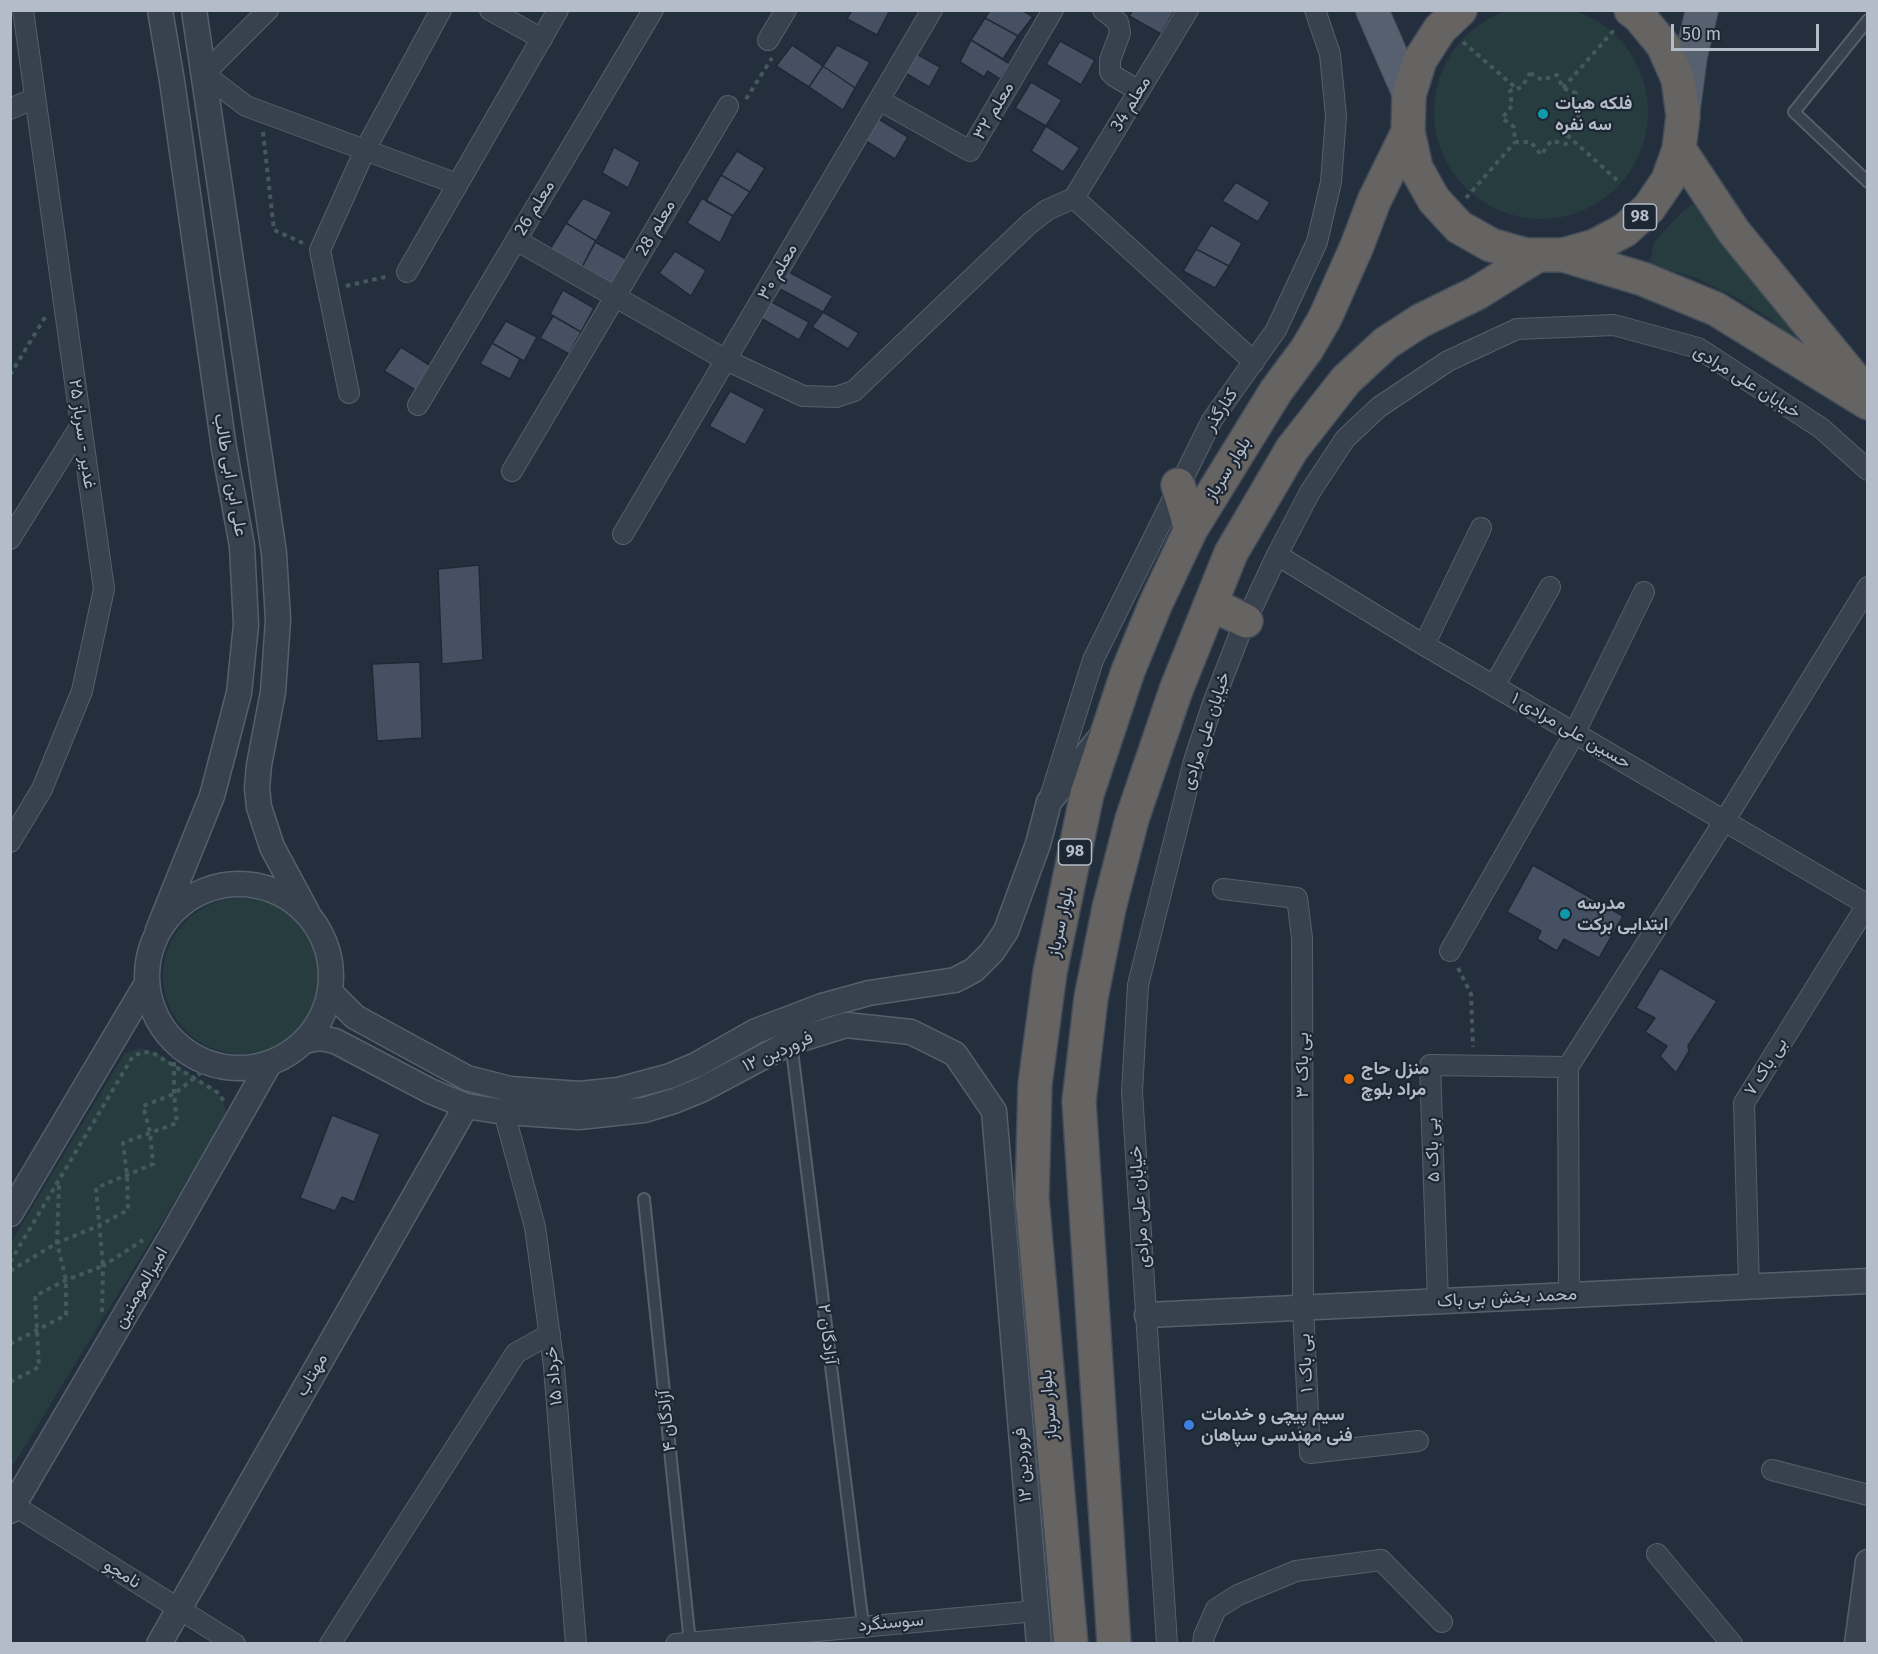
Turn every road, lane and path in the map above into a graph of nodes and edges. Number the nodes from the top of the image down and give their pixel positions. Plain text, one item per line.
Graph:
1 (23, 10) edge
2 (160, 10) edge
3 (194, 10) edge
4 (268, 10) edge
5 (441, 10) edge
6 (490, 10) edge
7 (558, 10) edge
8 (652, 10) edge
9 (786, 10) edge
10 (932, 10) edge
11 (1053, 10) edge
12 (1103, 10) edge
13 (1188, 10) edge
14 (1315, 10) edge
15 (1372, 10) edge
16 (1702, 10) edge
17 (1632, 11) edge
18 (1868, 20) edge
19 (1462, 26) edge
20 (542, 39) junction
21 (768, 40) joint
22 (204, 74) junction
23 (172, 81) junction
24 (1517, 88) junction
25 (1563, 88) junction
26 (1140, 91) junction
27 (1409, 95) junction
28 (35, 99) junction
29 (879, 100) junction
30 (728, 106) joint
31 (10, 109) edge
32 (261, 111) junction
33 (1683, 116) junction
34 (1407, 132) junction
35 (1567, 135) junction
36 (1515, 142) junction
37 (1679, 149) junction
38 (365, 150) junction
39 (1617, 180) dead end
40 (1868, 182) edge
41 (457, 183) junction
42 (1074, 198) junction
43 (1450, 216) junction
44 (516, 240) junction
45 (320, 250) junction
46 (1550, 255) junction
47 (407, 272) joint
48 (62, 289) junction
49 (328, 291) junction
50 (615, 297) junction
51 (726, 360) junction
52 (1254, 362) junction
53 (10, 375) edge
54 (349, 393) dead end
55 (1868, 395) edge
56 (1868, 403) edge
57 (418, 405) dead end
58 (81, 425) junction
59 (1868, 470) edge
60 (512, 471) dead end
61 (1178, 485) junction
62 (1481, 528) dead end
63 (1191, 529) junction
64 (623, 534) dead end
65 (10, 539) edge
66 (1276, 555) junction
67 (1550, 587) dead end
68 (1868, 587) edge
69 (1644, 592) dead end
70 (1211, 604) junction
71 (1246, 621) junction
72 (1424, 645) junction
73 (1494, 686) junction
74 (1110, 726) junction
75 (1574, 734) junction
76 (1049, 802) junction
77 (1725, 820) junction
78 (10, 842) edge
79 (1223, 889) dead end
80 (1867, 905) edge
81 (306, 912) junction
82 (158, 930) junction
83 (1450, 951) joint
84 (146, 985) junction
85 (330, 992) junction
86 (304, 1041) junction
87 (791, 1042) junction
88 (174, 1054) junction
89 (269, 1064) junction
90 (1474, 1066) junction
91 (1568, 1067) junction
92 (203, 1071) junction
93 (510, 1089) junction
94 (174, 1094) junction
95 (226, 1106) dead end
96 (466, 1106) junction
97 (504, 1112) junction
98 (150, 1132) junction
99 (38, 1167) junction
100 (127, 1175) junction
101 (60, 1181) junction
102 (644, 1199) dead end
103 (10, 1214) edge
104 (98, 1227) junction
105 (172, 1236) junction
106 (57, 1243) junction
107 (10, 1262) edge
108 (103, 1266) junction
109 (10, 1271) edge
110 (66, 1280) junction
111 (1868, 1281) edge
112 (1749, 1287) junction
113 (1569, 1295) junction
114 (1438, 1302) junction
115 (1303, 1308) junction
116 (1147, 1315) junction
117 (37, 1331) junction
118 (550, 1334) junction
119 (114, 1335) junction
120 (10, 1344) edge
121 (10, 1382) edge
122 (1418, 1440) dead end
123 (1772, 1470) dead end
124 (1868, 1495) edge
125 (12, 1506) edge
126 (1657, 1554) dead end
127 (1866, 1574) edge
128 (178, 1610) junction
129 (1036, 1611) junction
130 (200, 1622) junction
131 (1442, 1622) dead end
132 (863, 1634) edge
133 (685, 1643) edge
134 (159, 1644) edge
135 (201, 1644) edge
136 (235, 1644) edge
137 (330, 1644) edge
138 (576, 1644) edge
139 (1039, 1644) edge
140 (1071, 1644) edge
141 (1114, 1644) edge
142 (1167, 1644) edge
143 (1203, 1644) edge
144 (1732, 1644) edge
145 (1857, 1644) edge

1 - 28 street, غدیر - سرباز ۲۵
2 - 23 street, علی ابن ابی طالب
3 - 22 street, علی ابن ابی طالب
4 - 22 street
5 - 38 street
6 - 20 street
7 - 20 street
8 - 44 street, معلم 26
9 - 21 street
10 - 29 street, معلم ۳۰
11 - 29 street, معلم ۳۲
12 - 26 street
13 - 26 street, معلم 34
14 - 52 street, کنارگذر
15 - 27 main road, 98
16 - 33 main road
17 - 25 path
17 - 33 highway, 98
18 - 40 lane
19 - 24 path
19 - 27 highway, 98
20 - 41 street
21 - 30 path
22 - 23 street
22 - 32 street
22 - 81 street, علی ابن ابی طالب
23 - 82 street, علی ابن ابی طالب
24 - 25 path
24 - 36 path
25 - 35 path
26 - 42 street, معلم 34
27 - 34 highway, 98
28 - 31 street
28 - 48 street, غدیر - سرباز ۲۵
29 - 51 street, معلم ۳۰
30 - 50 street, معلم 28
32 - 38 street
32 - 45 path
33 - 37 highway, 98
34 - 43 highway, 98
34 - 63 highway, بلوار سرباز / 98
35 - 36 path
35 - 39 path
36 - 43 path
37 - 46 highway, 98
37 - 55 highway
38 - 41 street
38 - 45 street
41 - 47 street
42 - 51 street
42 - 52 street
43 - 46 highway, 98
44 - 50 street
44 - 57 street, معلم 26
45 - 49 street
46 - 56 highway
46 - 70 highway, 98
47 - 49 path
48 - 53 path
48 - 58 street, غدیر - سرباز ۲۵
49 - 54 street
50 - 51 street
50 - 60 street, معلم 28
51 - 64 street, معلم ۳۰
52 - 61 street, کنارگذر
58 - 65 street
58 - 78 street, غدیر - سرباز ۲۵
59 - 66 street, خیابان علی مرادی
61 - 63 highway
61 - 76 street, کنارگذر
62 - 72 street
63 - 74 highway, بلوار سرباز / 98
66 - 71 street, خیابان علی مرادی
66 - 72 street, حسین علی مرادی ۱
67 - 73 street
68 - 77 street
69 - 75 street
70 - 71 highway
70 - 141 highway, 98
71 - 116 street, خیابان علی مرادی
72 - 73 street, حسین علی مرادی ۱
73 - 75 street, حسین علی مرادی ۱
74 - 76 street, ۱۲ فروردین
74 - 140 highway, بلوار سرباز / 98
75 - 77 street, حسین علی مرادی ۱
75 - 83 street
76 - 93 street, ۱۲ فروردین
77 - 80 street, حسین علی مرادی ۱
77 - 91 street
79 - 115 street, بی باک ۳
80 - 112 street, بی باک ۷
81 - 82 street
81 - 85 street
82 - 84 street
83 - 90 path
84 - 88 street
84 - 99 street
85 - 86 street
85 - 93 street, ۱۲ فروردین
86 - 89 street
86 - 96 street, ۱۲ فروردین
87 - 97 street, ۱۲ فروردین
87 - 129 street, ۱۲ فروردین
87 - 132 lane, آزادگان ۲
88 - 92 path
88 - 92 street
88 - 94 path
88 - 101 path
89 - 92 street
89 - 105 street, امیرالمومنین
90 - 91 street, بی باک ۵
90 - 114 street, بی باک ۵
91 - 113 street
92 - 94 path
92 - 95 path
93 - 97 street
94 - 98 path
94 - 98 path
96 - 97 street, ۱۲ فروردین
96 - 128 street, مهتاب
97 - 118 street, ۱۵ خرداد
98 - 100 path
98 - 100 path
99 - 101 path
99 - 103 street
100 - 104 path
100 - 104 path
101 - 106 path
101 - 107 path
102 - 133 lane, آزادگان ۴
104 - 106 path
104 - 108 path
105 - 108 path
105 - 119 street, امیرالمومنین
106 - 109 path
106 - 110 path
108 - 110 path
108 - 119 path
110 - 117 path
110 - 117 path
111 - 112 street, محمد بخش بی باک
112 - 113 street, محمد بخش بی باک
113 - 114 street, محمد بخش بی باک
114 - 115 street, محمد بخش بی باک
115 - 116 street, محمد بخش بی باک
115 - 122 street, بی باک ۱
116 - 142 street, خیابان علی مرادی
117 - 120 path
117 - 121 path
118 - 137 street
118 - 138 street, ۱۵ خرداد
119 - 125 street, امیرالمومنین
123 - 124 street
125 - 128 street, نامجو
126 - 144 street
127 - 145 street
128 - 130 street, نامجو
128 - 134 street, مهتاب
129 - 132 street, سوسنگرد
129 - 139 street, ۱۲ فروردین
130 - 135 street
130 - 136 street, نامجو
131 - 143 street
132 - 133 street, سوسنگرد

